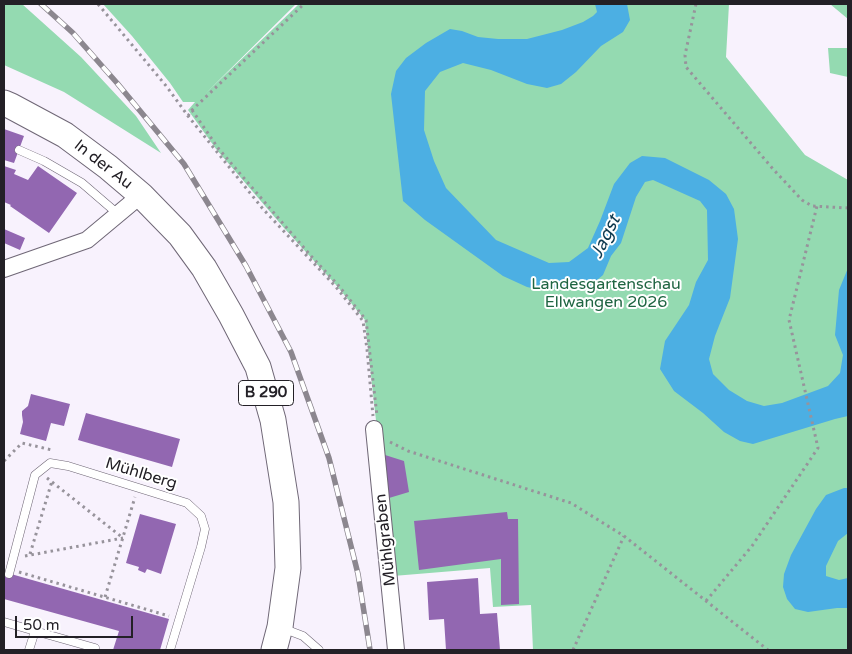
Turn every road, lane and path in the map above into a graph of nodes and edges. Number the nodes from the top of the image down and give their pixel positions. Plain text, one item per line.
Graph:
1 (98, 4) edge
2 (304, 4) edge
3 (696, 4) edge
4 (4, 103) edge
5 (192, 110) junction
6 (188, 116) junction
7 (19, 150) dead end
8 (141, 195) junction
9 (818, 206) junction
10 (848, 208) edge
11 (118, 214) junction
12 (4, 269) edge
13 (377, 431) junction
14 (4, 461) edge
15 (50, 463) junction
16 (39, 472) junction
17 (52, 482) junction
18 (138, 487) junction
19 (624, 536) junction
20 (123, 538) junction
21 (30, 554) junction
22 (13, 559) junction
23 (10, 572) joint
24 (105, 597) junction
25 (706, 601) junction
26 (179, 618) junction
27 (4, 622) edge
28 (35, 630) junction
29 (277, 639) edge
30 (29, 650) edge
31 (94, 650) edge
32 (170, 650) edge
33 (319, 650) edge
34 (396, 650) edge
35 (573, 650) edge
36 (768, 650) edge

1 - 6 path
2 - 5 path
3 - 9 path
4 - 8 main road, In der Au / B 290
5 - 6 path
5 - 13 path
6 - 13 path
7 - 11 lane
8 - 11 street, In der Au
8 - 29 main road, B 290
9 - 10 path
9 - 25 path
11 - 12 street, In der Au
13 - 19 path
13 - 34 street, Mühlgraben
14 - 15 path
15 - 16 lane
15 - 18 lane, Mühlberg
16 - 17 path
16 - 22 lane
17 - 20 path
17 - 21 path
18 - 20 path
18 - 26 lane, Mühlberg
19 - 25 path
19 - 35 path
20 - 21 path
20 - 24 path
21 - 22 path
22 - 23 lane
23 - 24 path
24 - 26 path
25 - 36 path
26 - 32 lane, Mühlberg
27 - 28 lane
28 - 30 lane
28 - 31 lane
29 - 33 lane

